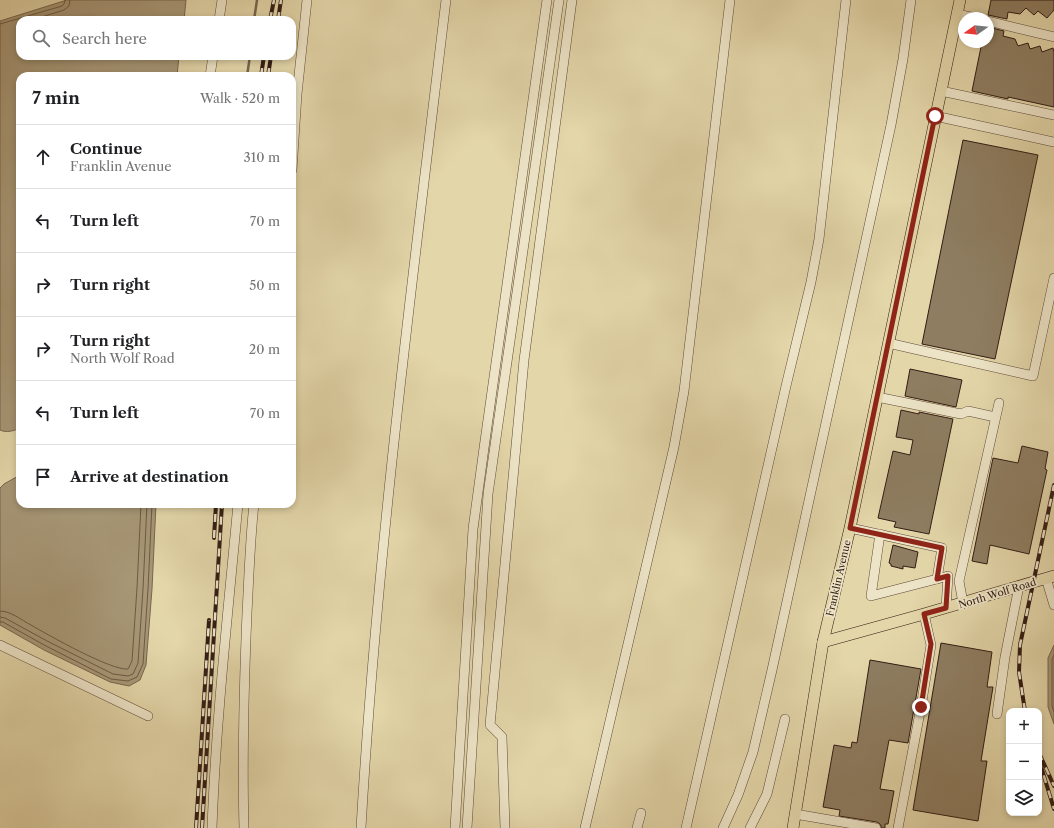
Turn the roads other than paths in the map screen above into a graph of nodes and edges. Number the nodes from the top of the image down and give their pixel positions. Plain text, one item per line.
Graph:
1 (222, 0) edge
2 (307, 0) edge
3 (446, 0) edge
4 (547, 0) edge
5 (559, 0) edge
6 (572, 0) edge
7 (730, 0) edge
8 (846, 0) edge
9 (911, 0) edge
10 (960, 0) edge
11 (957, 14) joint
12 (220, 16) edge
13 (994, 22) edge
14 (1054, 37) edge
15 (212, 60) edge
16 (211, 72) edge
17 (941, 91) junction
18 (297, 94) junction
19 (296, 97) edge
20 (296, 109) edge
21 (1054, 115) edge
22 (935, 116) junction
23 (1054, 142) edge
24 (1054, 278) edge
25 (888, 343) junction
26 (877, 397) junction
27 (998, 403) dead end
28 (995, 417) junction
29 (238, 508) edge
30 (254, 508) edge
31 (850, 528) junction
32 (880, 534) junction
33 (1050, 577) edge
34 (937, 579) junction
35 (1019, 586) junction
36 (963, 603) junction
37 (1054, 605) edge
38 (946, 608) junction
39 (924, 614) junction
40 (824, 642) junction
41 (0, 645) edge
42 (997, 714) dead end
43 (148, 716) dead end
44 (785, 719) dead end
45 (641, 813) dead end
46 (795, 814) junction
47 (212, 828) edge
48 (244, 828) edge
49 (361, 828) edge
50 (455, 828) edge
51 (467, 828) edge
52 (505, 828) edge
53 (585, 828) edge
54 (637, 828) edge
55 (686, 828) edge
56 (723, 828) edge
57 (750, 828) edge
58 (792, 828) edge
59 (876, 828) edge
60 (898, 828) edge

1 - 12 lane
2 - 18 lane
3 - 49 lane
4 - 50 lane
5 - 51 lane
6 - 52 lane
7 - 53 lane
8 - 55 lane
9 - 56 lane
10 - 11 main road, Franklin Avenue
11 - 17 main road, Franklin Avenue
13 - 14 lane
15 - 16 lane
17 - 21 lane
17 - 22 main road, Franklin Avenue
18 - 19 lane
18 - 20 lane
22 - 23 lane
22 - 25 main road, Franklin Avenue
24 - 25 lane
25 - 26 main road, Franklin Avenue
26 - 28 lane
26 - 31 main road, Franklin Avenue
27 - 28 lane
28 - 36 lane
29 - 47 lane
30 - 48 lane
31 - 32 lane
31 - 40 main road, Franklin Avenue
32 - 34 lane
32 - 34 lane
33 - 35 main road, North Wolf Road
33 - 37 lane
34 - 38 lane
35 - 36 main road, North Wolf Road
35 - 42 lane
36 - 38 main road, North Wolf Road
38 - 39 main road, North Wolf Road
39 - 40 main road, North Wolf Road
39 - 60 lane
40 - 46 main road, Franklin Avenue
41 - 43 lane
44 - 57 lane
45 - 54 lane
46 - 58 main road, Franklin Avenue
46 - 59 lane

